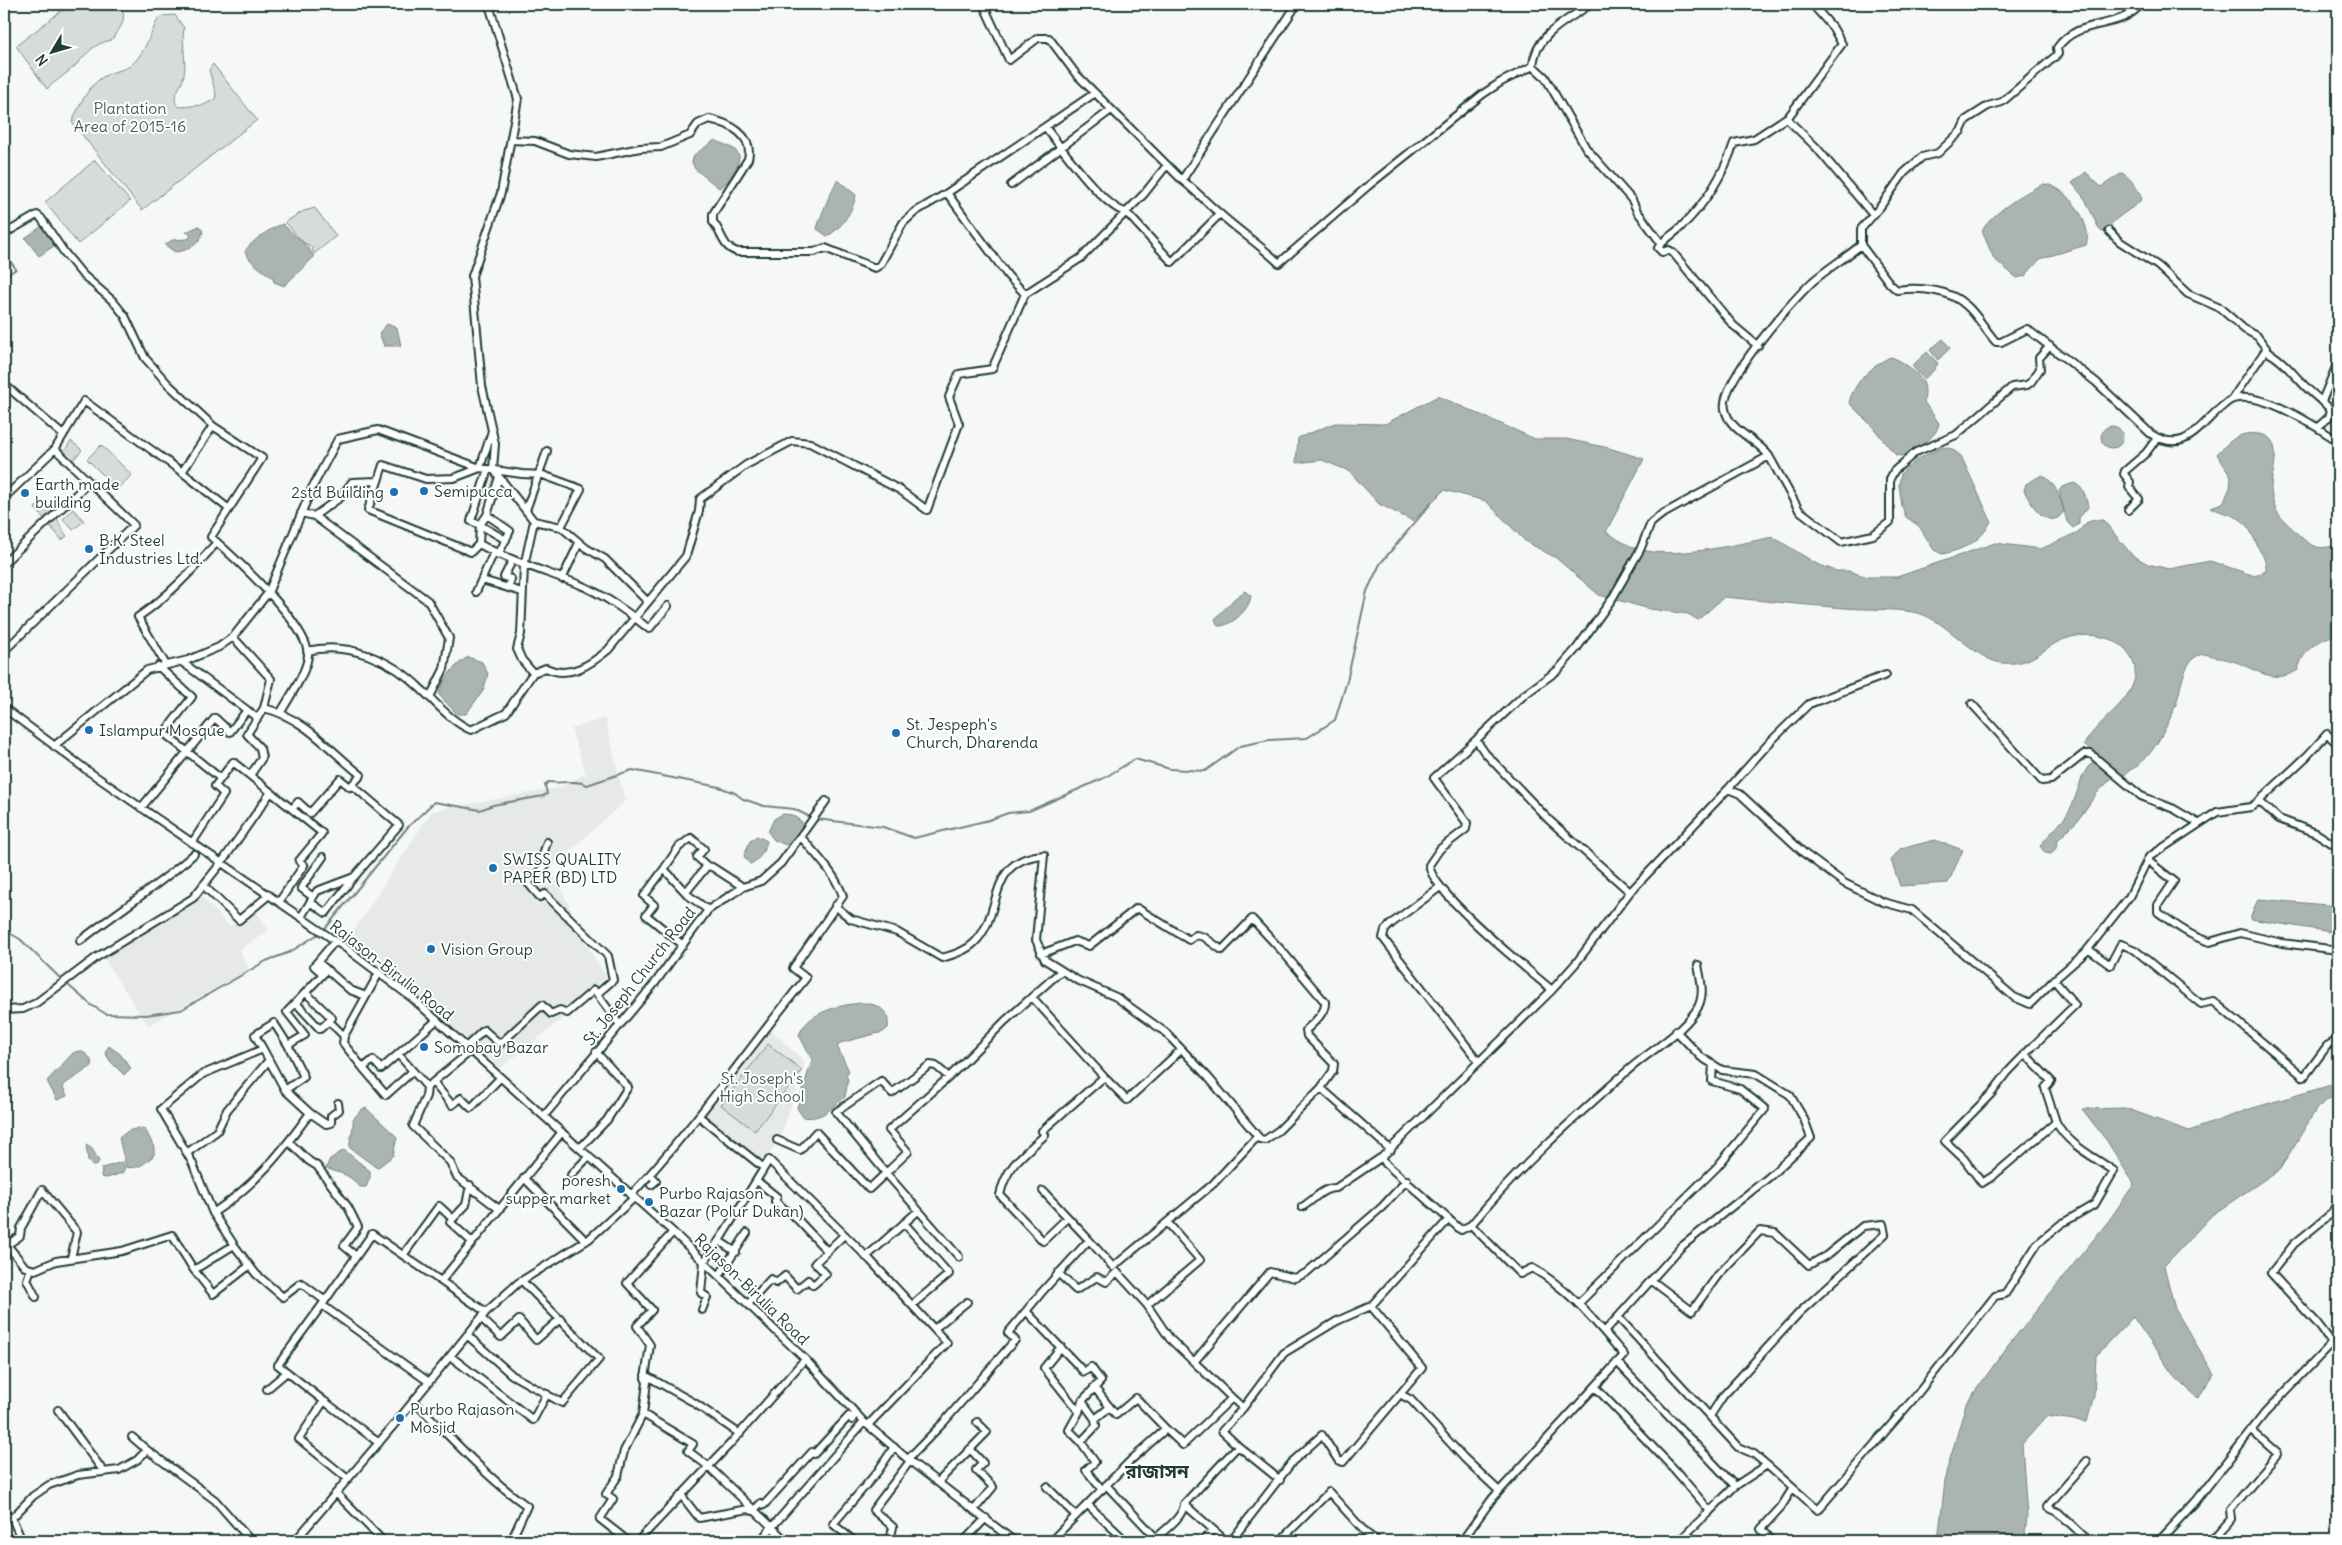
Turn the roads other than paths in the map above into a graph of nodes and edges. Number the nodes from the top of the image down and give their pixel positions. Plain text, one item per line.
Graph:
1 (486, 4) edge
2 (983, 4) edge
3 (1297, 4) edge
4 (1591, 4) edge
5 (1812, 4) edge
6 (2141, 4) edge
7 (1533, 66) junction
8 (1095, 93) junction
9 (1111, 110) junction
10 (1786, 118) junction
11 (1046, 128) junction
12 (511, 140) junction
13 (1062, 148) junction
14 (1167, 165) junction
15 (1182, 180) junction
16 (1011, 185) dead end
17 (947, 193) junction
18 (1126, 212) junction
19 (1220, 214) junction
20 (1873, 215) junction
21 (2109, 231) dead end
22 (4, 234) edge
23 (1661, 243) junction
24 (1861, 245) junction
25 (1025, 294) junction
26 (1758, 346) junction
27 (2050, 346) junction
28 (2264, 351) junction
29 (2338, 362) edge
30 (4, 384) edge
31 (2232, 399) junction
32 (2322, 401) junction
33 (213, 426) junction
34 (2318, 427) junction
35 (492, 431) junction
36 (64, 435) junction
37 (2157, 438) junction
38 (2338, 441) edge
39 (55, 449) junction
40 (547, 451) dead end
41 (1768, 456) junction
42 (480, 468) junction
43 (490, 469) junction
44 (182, 472) junction
45 (538, 474) junction
46 (500, 477) junction
47 (378, 481) junction
48 (88, 483) junction
49 (4, 498) edge
50 (229, 509) junction
51 (526, 510) junction
52 (2128, 510) dead end
53 (301, 513) junction
54 (487, 515) junction
55 (314, 516) junction
56 (534, 521) junction
57 (480, 525) junction
58 (561, 527) junction
59 (506, 540) junction
60 (217, 542) junction
61 (580, 543) junction
62 (478, 544) junction
63 (496, 554) junction
64 (512, 560) junction
65 (4, 563) edge
66 (524, 566) junction
67 (562, 579) junction
68 (482, 580) junction
69 (508, 588) junction
70 (268, 592) junction
71 (476, 592) dead end
72 (522, 592) junction
73 (648, 602) junction
74 (668, 606) dead end
75 (635, 618) junction
76 (233, 637) junction
77 (4, 651) edge
78 (307, 651) junction
79 (182, 662) junction
80 (166, 665) junction
81 (158, 666) junction
82 (533, 673) junction
83 (1886, 675) dead end
84 (430, 697) junction
85 (1972, 704) dead end
86 (264, 708) junction
87 (4, 709) edge
88 (247, 710) junction
89 (281, 712) junction
90 (257, 718) junction
91 (1476, 740) junction
92 (2338, 744) edge
93 (54, 746) junction
94 (186, 751) junction
95 (251, 774) junction
96 (220, 778) junction
97 (352, 785) junction
98 (1728, 789) junction
99 (271, 792) junction
100 (826, 801) dead end
101 (2259, 801) junction
102 (141, 808) junction
103 (292, 809) junction
104 (2198, 823) junction
105 (801, 837) junction
106 (2338, 839) edge
107 (547, 842) dead end
108 (192, 843) junction
109 (2336, 846) edge
110 (194, 854) dead end
111 (323, 857) dead end
112 (2147, 860) junction
113 (222, 862) junction
114 (707, 866) junction
115 (664, 869) junction
116 (354, 877) junction
117 (203, 885) junction
118 (743, 887) junction
119 (1440, 887) junction
120 (686, 892) junction
121 (1630, 892) junction
122 (269, 895) junction
123 (312, 900) junction
124 (279, 902) junction
125 (835, 906) junction
126 (708, 910) junction
127 (301, 917) junction
128 (80, 941) dead end
129 (335, 941) junction
130 (683, 945) junction
131 (2088, 949) junction
132 (2338, 950) edge
133 (1041, 954) junction
134 (318, 962) junction
135 (1698, 965) dead end
136 (1060, 971) junction
137 (379, 973) junction
138 (2054, 980) junction
139 (1552, 990) junction
140 (306, 993) junction
141 (597, 994) junction
142 (366, 996) junction
143 (1032, 996) junction
144 (296, 1003) junction
145 (4, 1010) edge
146 (437, 1020) junction
147 (312, 1021) junction
148 (329, 1021) junction
149 (620, 1025) junction
150 (301, 1030) junction
151 (1676, 1031) junction
152 (344, 1036) junction
153 (2338, 1040) edge
154 (288, 1046) junction
155 (263, 1049) junction
156 (468, 1049) junction
157 (1181, 1050) junction
158 (596, 1052) junction
159 (398, 1054) junction
160 (2025, 1054) junction
161 (269, 1060) junction
162 (1479, 1062) junction
163 (1713, 1064) junction
164 (363, 1068) junction
165 (413, 1071) junction
166 (1104, 1077) junction
167 (500, 1078) junction
168 (948, 1078) junction
169 (430, 1085) junction
170 (1321, 1088) junction
171 (285, 1090) junction
172 (338, 1103) dead end
173 (310, 1113) junction
174 (544, 1116) junction
175 (700, 1117) junction
176 (2056, 1122) junction
177 (562, 1132) junction
178 (1257, 1137) junction
179 (778, 1140) dead end
180 (288, 1142) junction
181 (580, 1148) junction
182 (1391, 1150) junction
183 (187, 1153) junction
184 (589, 1156) junction
185 (1382, 1158) junction
186 (764, 1168) junction
187 (886, 1173) junction
188 (650, 1174) junction
189 (571, 1175) dead end
190 (524, 1178) junction
191 (1407, 1180) junction
192 (756, 1181) junction
193 (470, 1185) junction
194 (651, 1185) dead end
195 (1043, 1191) dead end
196 (632, 1197) junction
197 (2338, 1201) edge
198 (1302, 1207) dead end
199 (499, 1209) junction
200 (918, 1211) junction
201 (213, 1213) junction
202 (1067, 1218) junction
203 (453, 1219) junction
204 (1449, 1219) junction
205 (904, 1223) junction
206 (1168, 1223) junction
207 (1471, 1225) junction
208 (673, 1232) junction
209 (747, 1233) dead end
210 (844, 1235) junction
211 (1089, 1240) junction
212 (586, 1241) junction
213 (719, 1241) junction
214 (472, 1242) junction
215 (6, 1243) edge
216 (234, 1245) junction
217 (827, 1251) junction
218 (736, 1252) junction
219 (404, 1254) junction
220 (356, 1256) junction
221 (866, 1257) junction
222 (959, 1257) dead end
223 (71, 1258) junction
224 (704, 1262) junction
225 (250, 1266) junction
226 (31, 1269) junction
227 (1115, 1269) junction
228 (194, 1270) junction
229 (1058, 1273) junction
230 (719, 1276) junction
231 (442, 1280) junction
232 (1651, 1280) junction
233 (522, 1281) junction
234 (36, 1297) dead end
235 (967, 1302) dead end
236 (323, 1303) junction
237 (748, 1304) junction
238 (1578, 1304) junction
239 (912, 1305) junction
240 (1147, 1305) junction
241 (1371, 1306) junction
242 (702, 1310) dead end
243 (486, 1312) junction
244 (1027, 1312) junction
245 (1618, 1317) junction
246 (481, 1318) junction
247 (560, 1319) junction
248 (934, 1329) junction
249 (1604, 1332) junction
250 (467, 1335) junction
251 (2338, 1337) edge
252 (2332, 1343) junction
253 (1061, 1347) junction
254 (450, 1356) junction
255 (805, 1359) junction
256 (1194, 1362) junction
257 (1617, 1362) junction
258 (286, 1372) junction
259 (645, 1375) junction
260 (429, 1382) junction
261 (1094, 1387) junction
262 (1595, 1387) junction
263 (267, 1389) dead end
264 (546, 1394) junction
265 (1400, 1394) junction
266 (1232, 1398) junction
267 (324, 1401) junction
268 (413, 1401) junction
269 (1082, 1401) junction
270 (1110, 1407) junction
271 (1243, 1408) junction
272 (58, 1410) dead end
273 (1079, 1412) junction
274 (643, 1414) junction
275 (855, 1414) junction
276 (1710, 1416) junction
277 (1095, 1419) junction
278 (977, 1422) dead end
279 (866, 1423) junction
280 (1166, 1428) junction
281 (2251, 1430) junction
282 (740, 1434) junction
283 (132, 1437) dead end
284 (1081, 1442) junction
285 (379, 1443) junction
286 (1238, 1446) junction
287 (894, 1447) junction
288 (970, 1449) junction
289 (147, 1450) junction
290 (909, 1460) junction
291 (2087, 1461) dead end
292 (1767, 1465) junction
293 (708, 1466) junction
294 (104, 1472) junction
295 (348, 1479) junction
296 (1280, 1480) junction
297 (938, 1482) junction
298 (1735, 1486) junction
299 (1047, 1487) dead end
300 (1104, 1487) junction
301 (1793, 1488) junction
302 (1499, 1491) junction
303 (336, 1493) junction
304 (681, 1495) junction
305 (1087, 1504) junction
306 (1184, 1504) junction
307 (754, 1510) junction
308 (974, 1510) junction
309 (1710, 1511) junction
310 (4, 1514) edge
311 (1076, 1516) junction
312 (12, 1518) junction
313 (986, 1518) junction
314 (772, 1527) junction
315 (1213, 1530) junction
316 (1687, 1533) junction
317 (1009, 1540) edge
318 (1156, 1540) edge
319 (22, 1541) edge
320 (251, 1541) edge
321 (295, 1541) edge
322 (382, 1541) edge
323 (511, 1541) edge
324 (628, 1541) edge
325 (638, 1541) edge
326 (760, 1541) edge
327 (786, 1541) edge
328 (854, 1541) edge
329 (890, 1541) edge
330 (964, 1541) edge
331 (1051, 1541) edge
332 (1126, 1541) edge
333 (1202, 1541) edge
334 (1226, 1541) edge
335 (1231, 1541) edge
336 (1280, 1541) edge
337 (1377, 1541) edge
338 (1462, 1541) edge
339 (1680, 1541) edge
340 (1695, 1541) edge
341 (1771, 1541) edge
342 (2089, 1541) edge
343 (2159, 1541) edge
344 (2212, 1541) edge

1 - 12 street
2 - 8 street
3 - 15 street
4 - 7 street
5 - 10 street
6 - 20 street
7 - 19 street
7 - 23 street
8 - 9 street
8 - 11 street
9 - 13 street
9 - 14 street
10 - 20 street
10 - 23 street
11 - 13 street
11 - 17 street
12 - 17 street
12 - 35 street
13 - 16 street
13 - 18 street
14 - 15 street
14 - 18 street
15 - 19 street
17 - 25 street
18 - 19 street
18 - 25 street
20 - 24 street
21 - 28 street
22 - 33 street
23 - 26 street
24 - 26 street
24 - 27 street
25 - 73 street
26 - 41 street
27 - 37 street
27 - 41 street
28 - 31 street
28 - 32 street
29 - 32 street
30 - 36 street
31 - 34 street
31 - 37 street
32 - 34 street
33 - 44 street
33 - 50 street
34 - 38 street
35 - 42 street
35 - 43 street
36 - 39 street
36 - 44 street
37 - 52 street
39 - 48 street
39 - 49 street
40 - 45 street
41 - 91 street
42 - 43 street
42 - 47 street
42 - 53 street
43 - 45 street
43 - 46 street
43 - 57 street
44 - 50 street
45 - 51 street
45 - 58 street
46 - 51 street
46 - 54 street
47 - 55 street
47 - 62 street
48 - 65 street
48 - 77 street
50 - 60 street
51 - 56 street
53 - 55 street
53 - 70 street
54 - 57 street
54 - 59 street
55 - 84 street
56 - 58 street
56 - 66 street
57 - 59 street
57 - 62 street
58 - 61 street
59 - 63 street
60 - 70 street
60 - 80 street
61 - 67 street
61 - 73 street
62 - 63 street
63 - 64 street
63 - 68 street
64 - 66 street
64 - 69 street
66 - 67 street
66 - 72 street
67 - 75 street
68 - 69 street
68 - 71 street
69 - 72 street
70 - 76 street
70 - 78 street
72 - 82 street
73 - 75 street
74 - 75 street
75 - 82 street
76 - 79 street
76 - 86 street
78 - 84 street
78 - 89 street
79 - 80 street
79 - 88 street
80 - 81 street
81 - 93 street
81 - 94 street
82 - 84 street
83 - 98 street
85 - 104 street
86 - 89 street
86 - 90 street
87 - 93 street, Rajason-Birulia Road
88 - 90 street
88 - 94 street
89 - 97 street
90 - 95 street
91 - 119 street
91 - 121 street
92 - 101 street
93 - 102 street, Rajason-Birulia Road
94 - 96 street
94 - 102 street
95 - 96 street
95 - 99 street
96 - 108 street
97 - 103 street
97 - 116 street
98 - 121 street
98 - 138 street
99 - 103 street
99 - 113 street
100 - 105 street, St. Joseph Church Road
101 - 104 street
101 - 109 street
102 - 108 street, Rajason-Birulia Road
103 - 124 street
104 - 112 street
105 - 118 street, St. Joseph Church Road
105 - 125 street
106 - 109 street
107 - 141 street
108 - 113 street, Rajason-Birulia Road
110 - 128 street
111 - 123 street
112 - 131 street
112 - 132 street
113 - 117 street
113 - 122 street, Rajason-Birulia Road
114 - 115 street
114 - 118 street
114 - 120 street
115 - 120 street
115 - 130 street
116 - 123 street
116 - 123 street
117 - 122 street
117 - 145 street
118 - 126 street, St. Joseph Church Road
119 - 139 street
119 - 162 street
120 - 126 street
121 - 139 street
122 - 124 street, Rajason-Birulia Road
123 - 127 street
124 - 127 street, Rajason-Birulia Road
125 - 133 street
125 - 175 street
126 - 130 street, St. Joseph Church Road
127 - 129 street, Rajason-Birulia Road
129 - 134 street
129 - 137 street, Rajason-Birulia Road
130 - 149 street, St. Joseph Church Road
131 - 138 street
131 - 153 street
133 - 136 street
133 - 170 street
134 - 140 street
134 - 142 street
135 - 151 street
136 - 143 street
136 - 157 street
137 - 142 street
137 - 146 street, Rajason-Birulia Road
138 - 160 street
139 - 162 street
140 - 144 street
140 - 148 street
141 - 149 street
141 - 156 street
142 - 152 street
143 - 166 street
143 - 168 street
144 - 147 street
144 - 150 street
146 - 156 street, Rajason-Birulia Road
146 - 159 street
147 - 148 street
147 - 150 street
148 - 152 street
149 - 158 street, St. Joseph Church Road
150 - 154 street
151 - 163 street
151 - 207 street
152 - 164 street
154 - 155 street
154 - 171 street
155 - 161 street
155 - 183 street
156 - 167 street, Rajason-Birulia Road
156 - 169 street
157 - 166 street
157 - 178 street
158 - 174 street, St. Joseph Church Road
158 - 181 street
159 - 164 street
159 - 165 street
160 - 176 street
160 - 176 street
161 - 171 street
161 - 183 street
162 - 182 street
163 - 232 street
163 - 238 street
164 - 165 street
165 - 169 street
166 - 202 street
167 - 169 street
167 - 174 street, Rajason-Birulia Road
168 - 187 street
168 - 187 street
169 - 193 street
170 - 178 street
170 - 182 street
171 - 173 street
172 - 173 street
173 - 180 street
174 - 177 street, Rajason-Birulia Road
175 - 186 street
175 - 188 street
176 - 301 street
177 - 181 street, Rajason-Birulia Road
177 - 190 street
178 - 206 street
179 - 187 street
180 - 201 street
180 - 220 street
181 - 184 street, Rajason-Birulia Road
182 - 185 street
183 - 201 street
184 - 189 street
184 - 196 street, Rajason-Birulia Road
185 - 191 street
185 - 198 street
186 - 192 street
186 - 210 street
187 - 200 street
188 - 194 street
188 - 196 street
190 - 199 street
190 - 212 street
191 - 204 street
191 - 256 street
192 - 213 street
192 - 217 street
193 - 199 street
193 - 203 street
195 - 202 street
196 - 208 street, Rajason-Birulia Road
196 - 212 street
197 - 252 street
199 - 214 street
200 - 205 street
200 - 222 street
201 - 216 street
202 - 211 street
203 - 214 street
203 - 219 street
204 - 207 street
204 - 241 street
205 - 221 street
205 - 239 street
206 - 227 street
206 - 240 street
207 - 238 street
208 - 224 street, Rajason-Birulia Road
208 - 259 street
209 - 218 street
210 - 217 street
210 - 221 street
211 - 227 street
211 - 229 street
212 - 233 street
213 - 218 street
213 - 224 street
214 - 231 street
215 - 223 street
215 - 226 street
216 - 225 street
216 - 228 street
217 - 237 street
218 - 230 street
219 - 220 street
219 - 231 street
220 - 236 street
221 - 239 street
223 - 226 street
223 - 228 street
224 - 230 street, Rajason-Birulia Road
224 - 242 street
225 - 228 street
225 - 236 street
226 - 234 street
227 - 229 street
227 - 240 street
229 - 244 street
230 - 237 street, Rajason-Birulia Road
231 - 243 street
232 - 245 street
232 - 276 street
233 - 243 street
233 - 247 street
235 - 248 street
236 - 258 street
236 - 260 street
237 - 255 street, Rajason-Birulia Road
238 - 249 street
239 - 248 street
240 - 256 street
241 - 265 street
241 - 271 street
243 - 246 street
244 - 253 street
244 - 290 street
245 - 249 street
245 - 276 street
246 - 247 street
246 - 250 street
247 - 264 street
248 - 279 street
249 - 257 street
250 - 254 street
250 - 264 street
251 - 252 street
252 - 281 street
253 - 261 street
253 - 273 street
254 - 260 street
254 - 264 street
255 - 275 street, Rajason-Birulia Road
255 - 282 street
256 - 266 street
257 - 262 street
257 - 298 street
258 - 263 street
258 - 267 street
259 - 274 street
259 - 282 street
260 - 268 street
261 - 269 street
261 - 270 street
262 - 302 street
262 - 309 street
265 - 296 street
265 - 302 street
266 - 271 street
266 - 280 street
267 - 285 street
267 - 295 street
268 - 285 street
268 - 323 street
269 - 273 street
269 - 277 street
270 - 277 street
270 - 280 street
271 - 286 street
272 - 294 street
273 - 284 street
274 - 293 street
274 - 324 street
275 - 279 street, Rajason-Birulia Road
275 - 307 street
276 - 292 street
277 - 284 street
278 - 288 street
279 - 287 street, Rajason-Birulia Road
279 - 314 street
280 - 300 street
281 - 343 street
281 - 344 street
282 - 293 street
283 - 289 street
284 - 300 street
285 - 295 street
286 - 296 street
286 - 306 street
287 - 290 street, Rajason-Birulia Road
287 - 328 street
288 - 297 street
288 - 308 street
289 - 294 street
289 - 320 street
290 - 297 street, Rajason-Birulia Road
290 - 329 street
291 - 342 street
292 - 298 street
292 - 301 street
293 - 304 street
293 - 307 street
294 - 312 street
295 - 303 street
296 - 335 street
297 - 308 street, Rajason-Birulia Road
298 - 309 street
299 - 311 street
300 - 305 street
300 - 318 street
301 - 341 street
302 - 338 street
303 - 321 street
303 - 322 street
304 - 307 street
304 - 325 street
305 - 311 street
305 - 332 street
306 - 315 street
306 - 318 street
307 - 314 street
308 - 313 street, Rajason-Birulia Road
309 - 316 street
310 - 312 street
311 - 331 street
312 - 319 street
313 - 317 street, Rajason-Birulia Road
313 - 330 street
314 - 326 street
314 - 327 street
315 - 333 street
315 - 334 street
316 - 339 street
316 - 340 street
336 - 337 street

